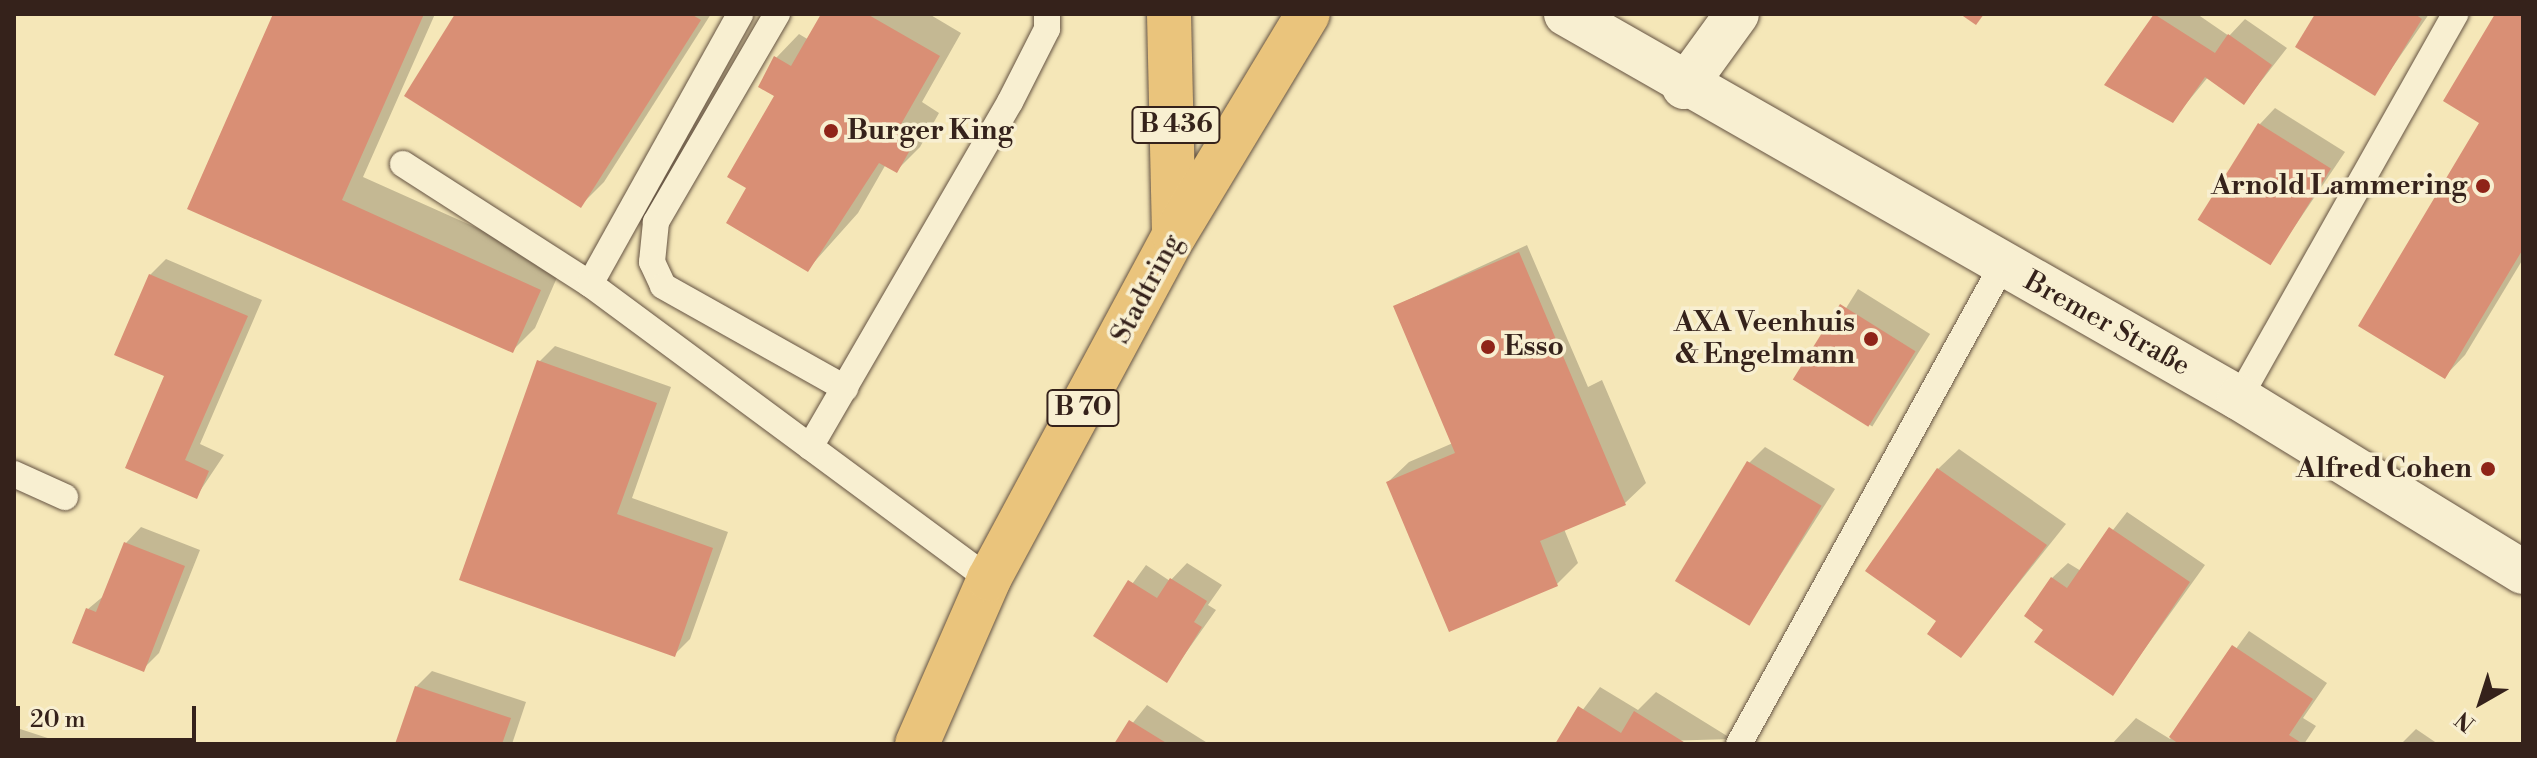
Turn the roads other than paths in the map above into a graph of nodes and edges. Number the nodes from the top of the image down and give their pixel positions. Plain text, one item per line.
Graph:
1 (740, 14) edge
2 (777, 14) edge
3 (1169, 14) edge
4 (1308, 14) edge
5 (1566, 14) edge
6 (1737, 14) edge
7 (2455, 14) edge
8 (1047, 21) edge
9 (1684, 87) junction
10 (403, 164) dead end
11 (1174, 236) junction
12 (2002, 266) junction
13 (590, 284) junction
14 (845, 388) junction
15 (2239, 398) junction
16 (810, 447) junction
17 (14, 474) edge
18 (65, 497) dead end
19 (2523, 572) edge
20 (989, 579) junction
21 (917, 744) edge
22 (1739, 744) edge

1 - 13 lane
2 - 14 lane
3 - 11 main road, B 436
4 - 11 main road, Stadtring / B 70
5 - 9 main road, Bremer Straße
6 - 9 main road
7 - 15 lane
8 - 14 lane
9 - 12 main road, Bremer Straße
10 - 13 lane
11 - 20 main road, Stadtring / B 70
12 - 15 main road, Bremer Straße
12 - 22 lane
13 - 16 lane
14 - 16 lane
15 - 19 main road, Bremer Straße
16 - 20 lane
17 - 18 lane
20 - 21 main road, Stadtring / B 70

